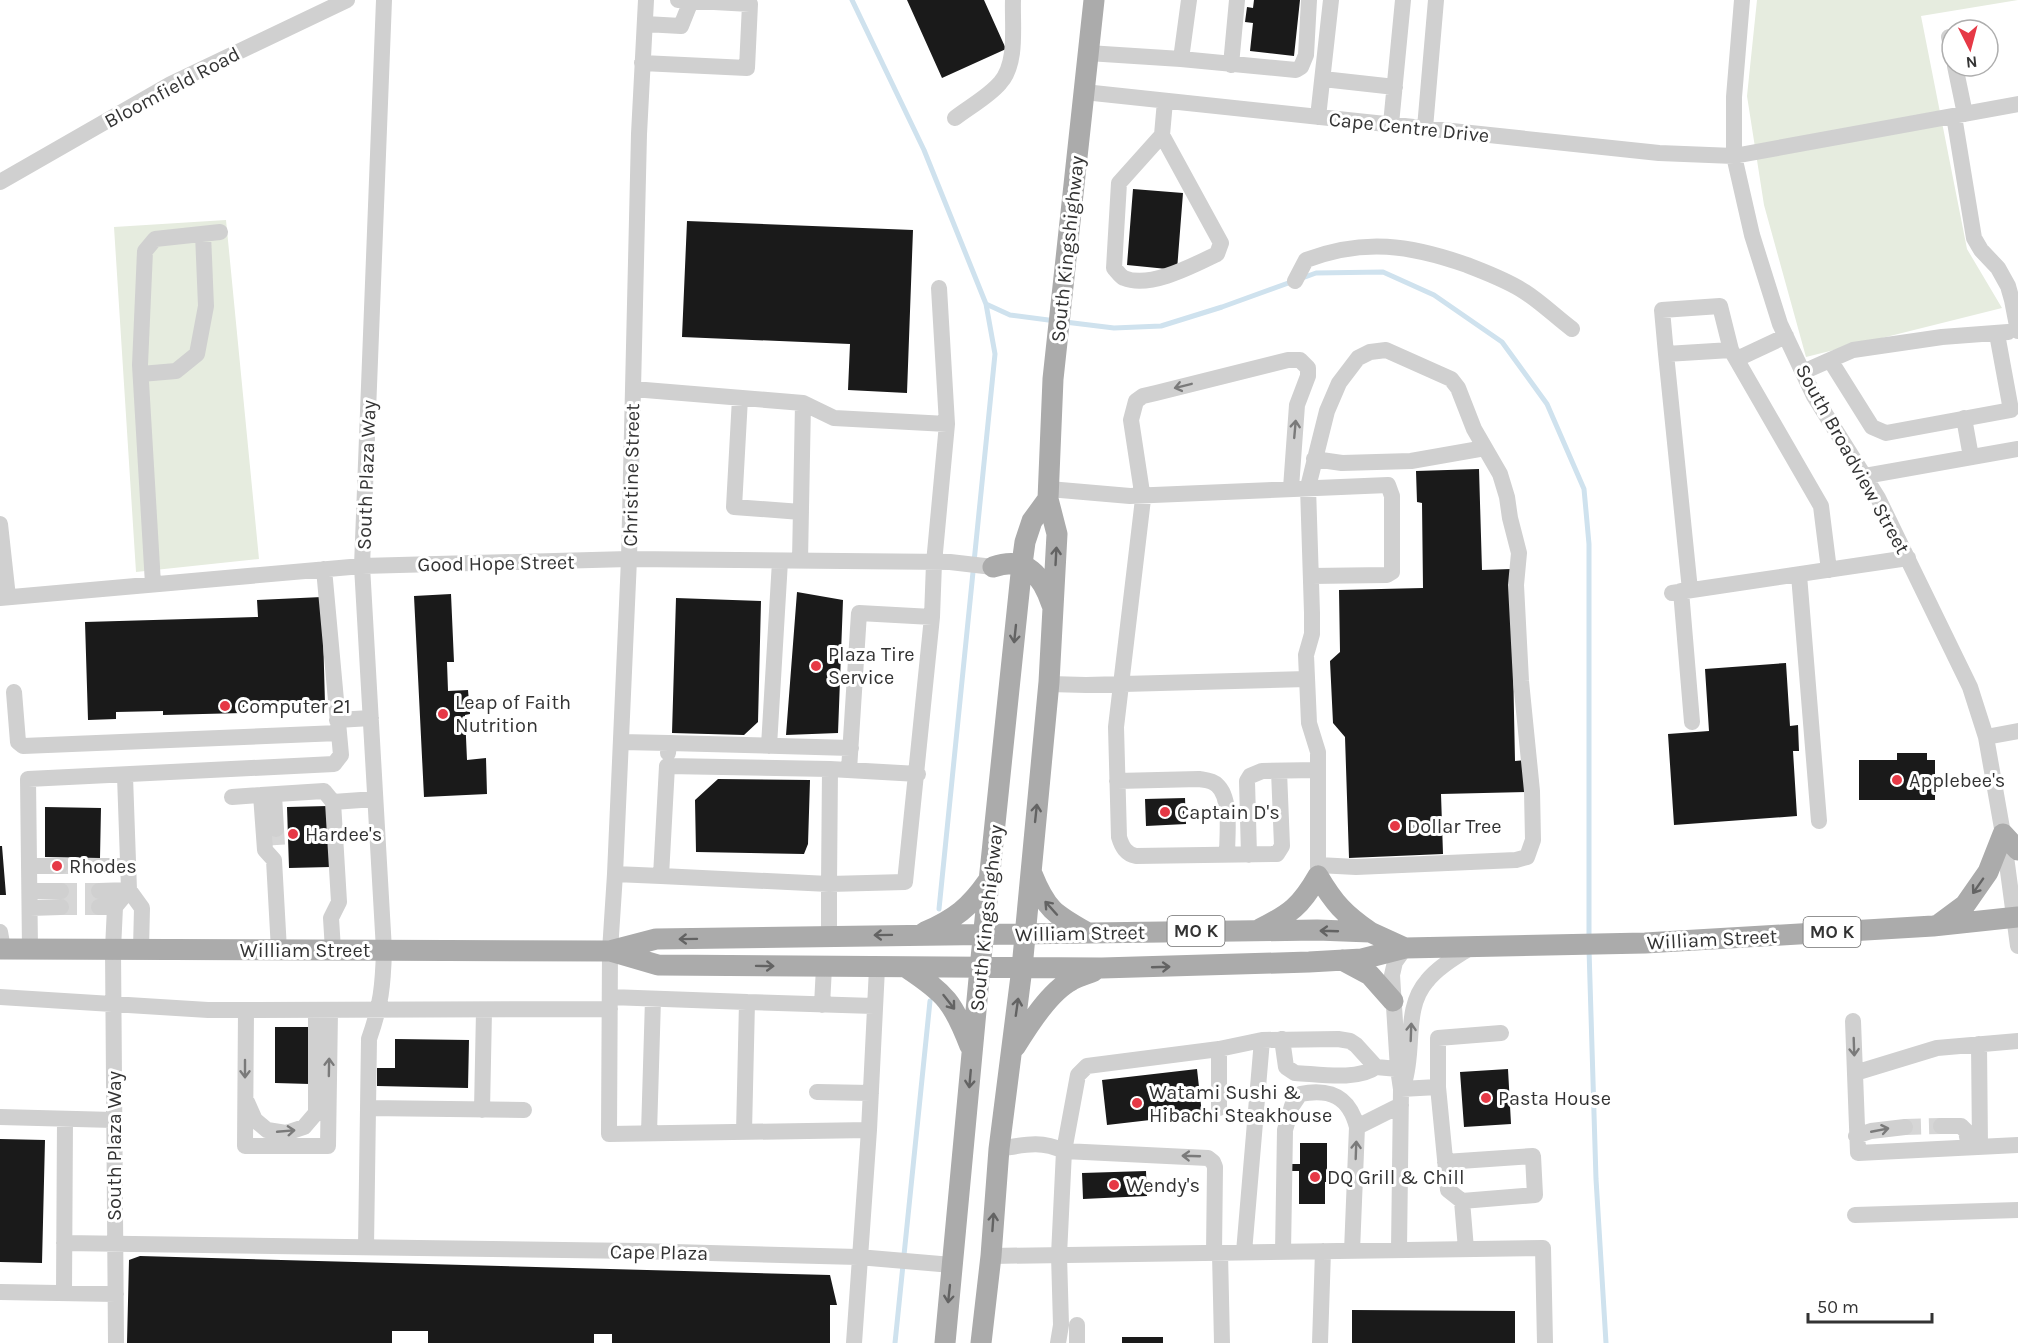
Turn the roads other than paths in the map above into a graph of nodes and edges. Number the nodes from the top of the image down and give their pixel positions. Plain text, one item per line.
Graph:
1 (347, 0) edge
2 (384, 0) edge
3 (646, 0) edge
4 (684, 0) edge
5 (1013, 0) edge
6 (1094, 0) edge
7 (1189, 0) edge
8 (1237, 0) edge
9 (1309, 0) edge
10 (1332, 0) edge
11 (1403, 0) edge
12 (1436, 0) edge
13 (1742, 0) edge
14 (645, 24) junction
15 (1088, 54) junction
16 (1181, 59) junction
17 (642, 63) junction
18 (1231, 64) junction
19 (1956, 78) edge
20 (1323, 80) junction
21 (1395, 87) junction
22 (1084, 92) junction
23 (1165, 101) junction
24 (2018, 104) edge
25 (1960, 115) junction
26 (1318, 117) junction
27 (955, 118) dead end
28 (1391, 124) junction
29 (1425, 128) junction
30 (1162, 135) junction
31 (1734, 156) junction
32 (0, 182) edge
33 (1296, 281) dead end
34 (939, 288) dead end
35 (1572, 329) dead end
36 (2018, 331) edge
37 (1997, 334) junction
38 (1786, 336) junction
39 (1666, 354) junction
40 (1734, 354) junction
41 (1830, 360) junction
42 (1803, 372) junction
43 (141, 374) junction
44 (633, 389) junction
45 (740, 398) junction
46 (803, 403) junction
47 (1964, 418) junction
48 (947, 424) junction
49 (1485, 448) junction
50 (2018, 449) edge
51 (1971, 457) junction
52 (1314, 459) junction
53 (1865, 476) junction
54 (1308, 487) junction
55 (1291, 488) junction
56 (1049, 494) junction
57 (1143, 496) junction
58 (801, 512) junction
59 (0, 524) edge
60 (1908, 558) junction
61 (629, 559) junction
62 (780, 561) junction
63 (800, 561) junction
64 (942, 563) junction
65 (1022, 564) junction
66 (363, 566) junction
67 (993, 567) junction
68 (324, 569) junction
69 (1829, 570) junction
70 (1798, 575) junction
71 (1311, 576) junction
72 (153, 584) junction
73 (1681, 591) junction
74 (4, 598) edge
75 (1018, 600) junction
76 (1054, 609) junction
77 (932, 617) junction
78 (1307, 679) junction
79 (1049, 684) junction
80 (1120, 684) junction
81 (14, 692) dead end
82 (371, 718) junction
83 (1692, 722) dead end
84 (338, 726) junction
85 (2018, 731) edge
86 (1986, 736) junction
87 (621, 742) junction
88 (669, 743) junction
89 (769, 746) junction
90 (851, 748) junction
91 (667, 766) junction
92 (830, 769) junction
93 (849, 770) junction
94 (1318, 770) junction
95 (1279, 771) junction
96 (918, 774) junction
97 (125, 776) junction
98 (1117, 781) junction
99 (267, 795) junction
100 (232, 797) dead end
101 (375, 799) junction
102 (333, 802) junction
103 (1819, 821) dead end
104 (2003, 834) junction
105 (275, 845) junction
106 (2018, 849) edge
107 (1227, 855) junction
108 (1249, 855) junction
109 (29, 866) junction
110 (60, 866) tunnel mouth
111 (99, 866) tunnel mouth
112 (128, 866) junction
113 (1031, 871) junction
114 (1318, 871) junction
115 (615, 874) junction
116 (661, 876) junction
117 (989, 881) junction
118 (829, 884) junction
119 (129, 890) junction
120 (30, 899) junction
121 (61, 899) tunnel mouth
122 (2016, 917) edge
123 (1938, 925) junction
124 (1258, 930) junction
125 (1086, 932) junction
126 (1370, 932) junction
127 (1025, 933) junction
128 (984, 934) junction
129 (919, 935) junction
130 (829, 936) junction
131 (1, 944) edge
132 (2018, 946) edge
133 (1471, 947) junction
134 (1405, 948) junction
135 (30, 949) junction
136 (113, 949) junction
137 (141, 949) junction
138 (279, 950) junction
139 (333, 950) junction
140 (384, 950) junction
141 (610, 951) junction
142 (1342, 960) junction
143 (824, 967) junction
144 (877, 968) junction
145 (907, 968) junction
146 (980, 968) junction
147 (1022, 968) junction
148 (1102, 968) junction
149 (0, 997) edge
150 (653, 999) junction
151 (1393, 1001) junction
152 (747, 1002) junction
153 (610, 1003) junction
154 (114, 1005) junction
155 (822, 1005) junction
156 (874, 1006) junction
157 (246, 1010) junction
158 (380, 1010) junction
159 (323, 1011) junction
160 (484, 1011) junction
161 (1853, 1021) dead end
162 (1501, 1033) dead end
163 (1282, 1039) junction
164 (1262, 1040) junction
165 (2018, 1041) edge
166 (1979, 1044) junction
167 (1219, 1049) junction
168 (972, 1052) junction
169 (1010, 1056) junction
170 (1376, 1067) junction
171 (1398, 1069) junction
172 (1855, 1072) junction
173 (1438, 1087) junction
174 (817, 1092) dead end
175 (871, 1093) junction
176 (1401, 1097) junction
177 (245, 1099) junction
178 (368, 1108) junction
179 (1219, 1108) dead end
180 (482, 1110) junction
181 (524, 1110) dead end
182 (0, 1117) edge
183 (65, 1119) junction
184 (114, 1120) junction
185 (1941, 1126) tunnel mouth
186 (1356, 1127) junction
187 (1905, 1127) tunnel mouth
188 (869, 1130) junction
189 (744, 1132) junction
190 (649, 1133) junction
191 (1856, 1136) junction
192 (2018, 1144) edge
193 (1974, 1147) junction
194 (999, 1149) junction
195 (1064, 1152) junction
196 (1446, 1162) junction
197 (1462, 1201) junction
198 (2018, 1210) edge
199 (1855, 1215) dead end
200 (64, 1243) junction
201 (115, 1245) junction
202 (366, 1247) junction
203 (1466, 1249) junction
204 (1398, 1250) junction
205 (1323, 1251) junction
206 (1352, 1251) junction
207 (1244, 1252) junction
208 (1283, 1252) junction
209 (1217, 1253) junction
210 (1059, 1255) junction
211 (991, 1256) junction
212 (858, 1257) junction
213 (952, 1265) junction
214 (0, 1292) edge
215 (64, 1293) junction
216 (116, 1294) junction
217 (1077, 1325) dead end
218 (116, 1343) edge
219 (854, 1343) edge
220 (945, 1343) edge
221 (981, 1343) edge
222 (1058, 1343) edge
223 (1077, 1343) edge
224 (1222, 1343) edge
225 (1320, 1343) edge
226 (1545, 1343) edge

1 - 32 street, Bloomfield Road
2 - 66 street, South Plaza Way
3 - 14 street, Christine Street
4 - 14 street
4 - 17 street
5 - 27 street
6 - 15 main road, South Kingshighway
7 - 16 street
8 - 18 street
9 - 18 street
10 - 20 street
11 - 21 street
12 - 29 street
13 - 31 street, South Broadview Street
14 - 17 street, Christine Street
15 - 16 street
15 - 22 main road, South Kingshighway
16 - 18 street
17 - 44 street, Christine Street
19 - 25 street
20 - 21 street
20 - 26 street
21 - 28 street
22 - 23 street, Cape Centre Drive
22 - 56 main road, South Kingshighway
23 - 26 street, Cape Centre Drive
23 - 30 street
24 - 25 street, Cape Centre Drive
25 - 31 street, Cape Centre Drive
25 - 36 street
26 - 28 street, Cape Centre Drive
28 - 29 street, Cape Centre Drive
29 - 31 street, Cape Centre Drive
30 - 30 street
31 - 38 street, South Broadview Street
33 - 35 street
34 - 48 street
36 - 37 street
37 - 41 street
37 - 47 street
38 - 40 street
38 - 42 street, South Broadview Street
39 - 40 street
39 - 40 street
39 - 73 street
40 - 69 street
41 - 42 street
41 - 47 street
42 - 53 street, South Broadview Street
43 - 43 street
43 - 72 street
44 - 45 street
44 - 61 street, Christine Street
45 - 46 street
45 - 58 street
46 - 48 street
46 - 58 street
47 - 51 street
48 - 64 street
49 - 52 street
49 - 52 street
49 - 114 street
50 - 51 street
51 - 53 street
52 - 54 street
53 - 60 street, South Broadview Street
54 - 55 street
54 - 71 street
54 - 71 street
55 - 57 street
55 -> 57 street
56 - 57 street
56 - 65 main road, South Kingshighway
76 -> 56 main road, South Kingshighway
57 - 80 street
58 - 63 street
59 - 74 street
60 - 69 street
60 - 86 street, South Broadview Street
61 - 62 street, Good Hope Street
61 - 66 street, Good Hope Street
61 - 87 street, Christine Street
62 - 63 street, Good Hope Street
62 - 89 street
63 - 64 street, Good Hope Street
64 - 67 street, Good Hope Street
64 - 77 street
65 - 67 main road
65 - 75 main road, South Kingshighway
65 - 76 main road
66 - 68 street, Good Hope Street
66 - 82 street, South Plaza Way
67 - 75 main road
68 - 72 street, Good Hope Street
68 - 84 street
69 - 70 street
70 - 73 street
70 - 103 street
71 - 78 street
72 - 74 street, Good Hope Street
73 - 83 street
75 -> 117 main road, South Kingshighway
76 - 79 main road, South Kingshighway
77 - 90 street
77 - 96 street
78 - 80 street
78 - 94 street
79 - 80 street
113 -> 79 main road, South Kingshighway
80 - 98 street
81 - 84 street
82 - 84 street
82 - 101 street, South Plaza Way
84 - 97 street
85 - 86 street
86 - 104 street, South Broadview Street
87 - 88 street
87 - 115 street, Christine Street
88 - 89 street
88 - 91 street
89 - 90 street
90 - 93 street
91 - 92 street
91 - 116 street
92 - 93 street
92 - 118 street
93 - 96 street
94 - 95 street
94 - 114 street
95 - 108 street
95 - 108 street
96 - 118 street
97 - 109 street
97 - 112 street
98 - 107 street
98 - 107 street
99 - 100 street
99 - 102 street
99 - 105 street
99 - 105 street
101 - 102 street
101 - 140 street, South Plaza Way
102 - 139 street
104 - 106 main road
104 - 122 street, South Broadview Street
104 -> 123 main road
105 - 138 street
107 - 108 street
109 - 110 street
109 - 120 street
111 - 112 street
112 - 119 street
125 -> 113 main road
113 - 127 main road, South Kingshighway
114 - 124 main road
114 - 126 main road
115 - 116 street
115 - 141 street, Christine Street
116 - 118 street
117 - 128 main road, South Kingshighway
117 - 129 main road
118 - 130 street
119 - 136 street, South Plaza Way
119 - 137 street
120 - 121 street
120 - 135 street
122 - 123 main road, William Street / MO K
122 - 132 street, South Broadview Street
123 - 133 main road, William Street / MO K
124 - 125 main road, William Street / MO K
126 -> 124 main road, William Street / MO K
125 - 127 main road, William Street / MO K
126 - 134 main road, William Street / MO K
127 - 128 main road, William Street / MO K
127 - 147 main road, South Kingshighway
128 - 129 main road, William Street
128 - 146 main road, South Kingshighway
129 -> 130 main road, William Street
130 -> 141 main road, William Street
131 - 135 main road, William Street
133 - 134 main road, William Street / MO K
176 -> 133 street
134 - 142 main road, William Street / MO K
134 - 151 street
135 - 136 main road, William Street
136 - 137 main road, William Street
136 - 154 street, South Plaza Way
137 - 138 main road, William Street
138 - 139 main road, William Street
139 - 140 main road, William Street
140 - 141 main road, William Street
140 - 158 street
141 -> 143 main road, William Street
141 - 153 street
148 -> 142 main road, William Street / MO K
142 - 151 main road
143 - 144 main road, William Street
143 - 155 street
144 - 145 main road, William Street
144 - 156 street
145 - 146 main road, William Street
145 -> 168 main road
146 - 147 main road, William Street / MO K
146 - 168 main road, South Kingshighway
147 - 148 main road, William Street / MO K
169 -> 147 main road, South Kingshighway
148 - 169 main road
149 - 154 street
150 - 152 street
150 - 153 street
150 - 190 street
151 - 171 street
152 - 155 street
152 - 189 street
153 - 160 street
153 - 190 street
154 - 157 street
154 - 184 street, South Plaza Way
155 - 156 street
156 - 175 street
157 - 159 street
157 -> 177 street
158 - 159 street
158 - 160 street
158 - 178 street
177 -> 159 street
177 -> 159 street
160 - 180 street
161 -> 172 street
162 - 173 street
163 - 164 street
163 - 170 street
163 - 170 street
164 - 167 street
164 - 207 street
165 - 166 street
166 - 172 street
166 - 193 street
167 - 179 street
167 - 195 street
168 -> 213 main road, South Kingshighway
169 - 194 main road, South Kingshighway
170 - 171 street
171 - 176 street
172 - 191 street
173 - 176 street
173 - 196 street
174 - 175 street
175 - 188 street
176 - 186 street
176 - 204 street
178 - 180 street
178 - 202 street
180 - 181 street
182 - 183 street
183 - 184 street
183 - 200 street
184 - 201 street, South Plaza Way
185 - 193 street
206 -> 186 street
186 - 208 street
191 -> 187 street
188 - 189 street
188 - 212 street
189 - 190 street
191 - 193 street
192 - 193 street
194 - 195 street
211 -> 194 main road, South Kingshighway
209 -> 195 street
195 - 210 street
196 - 197 street
196 - 197 street
197 - 203 street
198 - 199 street
200 - 201 street, Cape Plaza
200 - 215 street
201 - 202 street, Cape Plaza
201 - 216 street, South Plaza Way
202 - 212 street, Cape Plaza
203 - 204 street
203 - 226 street
204 - 206 street
205 - 206 street
205 - 208 street
205 - 225 street
207 - 208 street
207 - 209 street
209 - 210 street
209 - 224 street
210 - 211 street
210 - 222 street
211 - 221 main road, South Kingshighway
212 - 213 street, Cape Plaza
212 - 219 street
213 -> 220 main road, South Kingshighway
214 - 215 street
215 - 216 street
216 - 218 street, South Plaza Way
217 - 223 street

